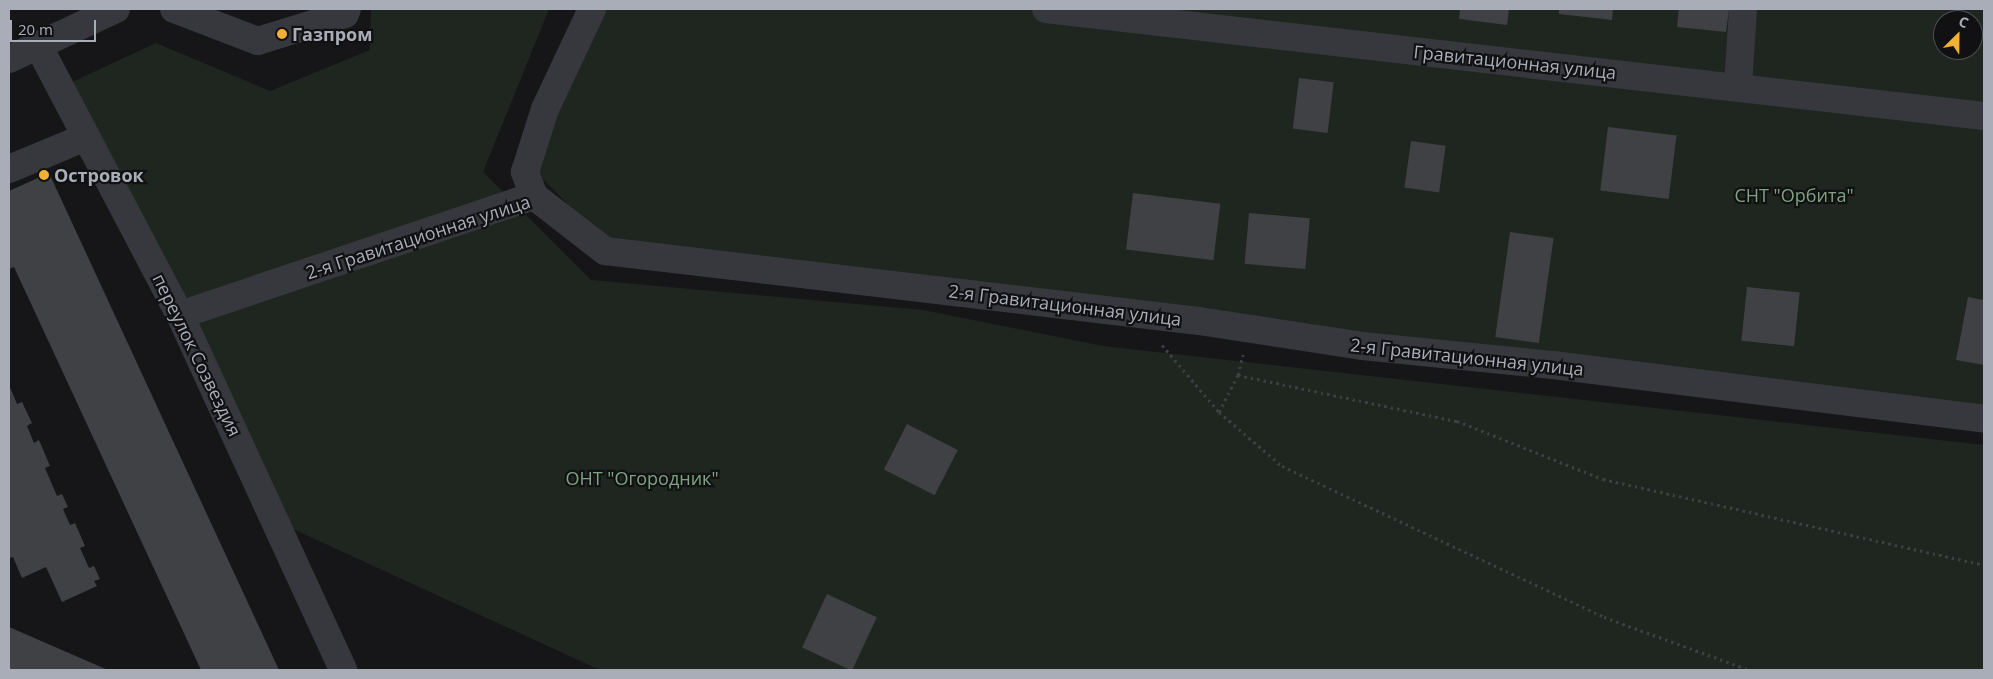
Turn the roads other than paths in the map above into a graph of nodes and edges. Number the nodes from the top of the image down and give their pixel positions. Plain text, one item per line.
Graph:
1 (116, 9) edge
2 (174, 9) edge
3 (347, 9) edge
4 (592, 9) edge
5 (1046, 9) edge
6 (1743, 9) edge
7 (38, 45) junction
8 (9, 59) edge
9 (1738, 87) junction
10 (1984, 116) edge
11 (86, 137) junction
12 (9, 169) edge
13 (534, 196) junction
14 (180, 315) junction
15 (1984, 418) edge
16 (343, 670) edge

1 - 7 street
2 - 3 street
4 - 13 street
5 - 9 street, Гравитационная улица
6 - 9 street
7 - 8 street
7 - 11 street, переулок Созвездия
9 - 10 street, Гравитационная улица
11 - 12 street
11 - 14 street, переулок Созвездия
13 - 14 street, 2-я Гравитационная улица
13 - 15 street, 2-я Гравитационная улица
14 - 16 street, переулок Созвездия

